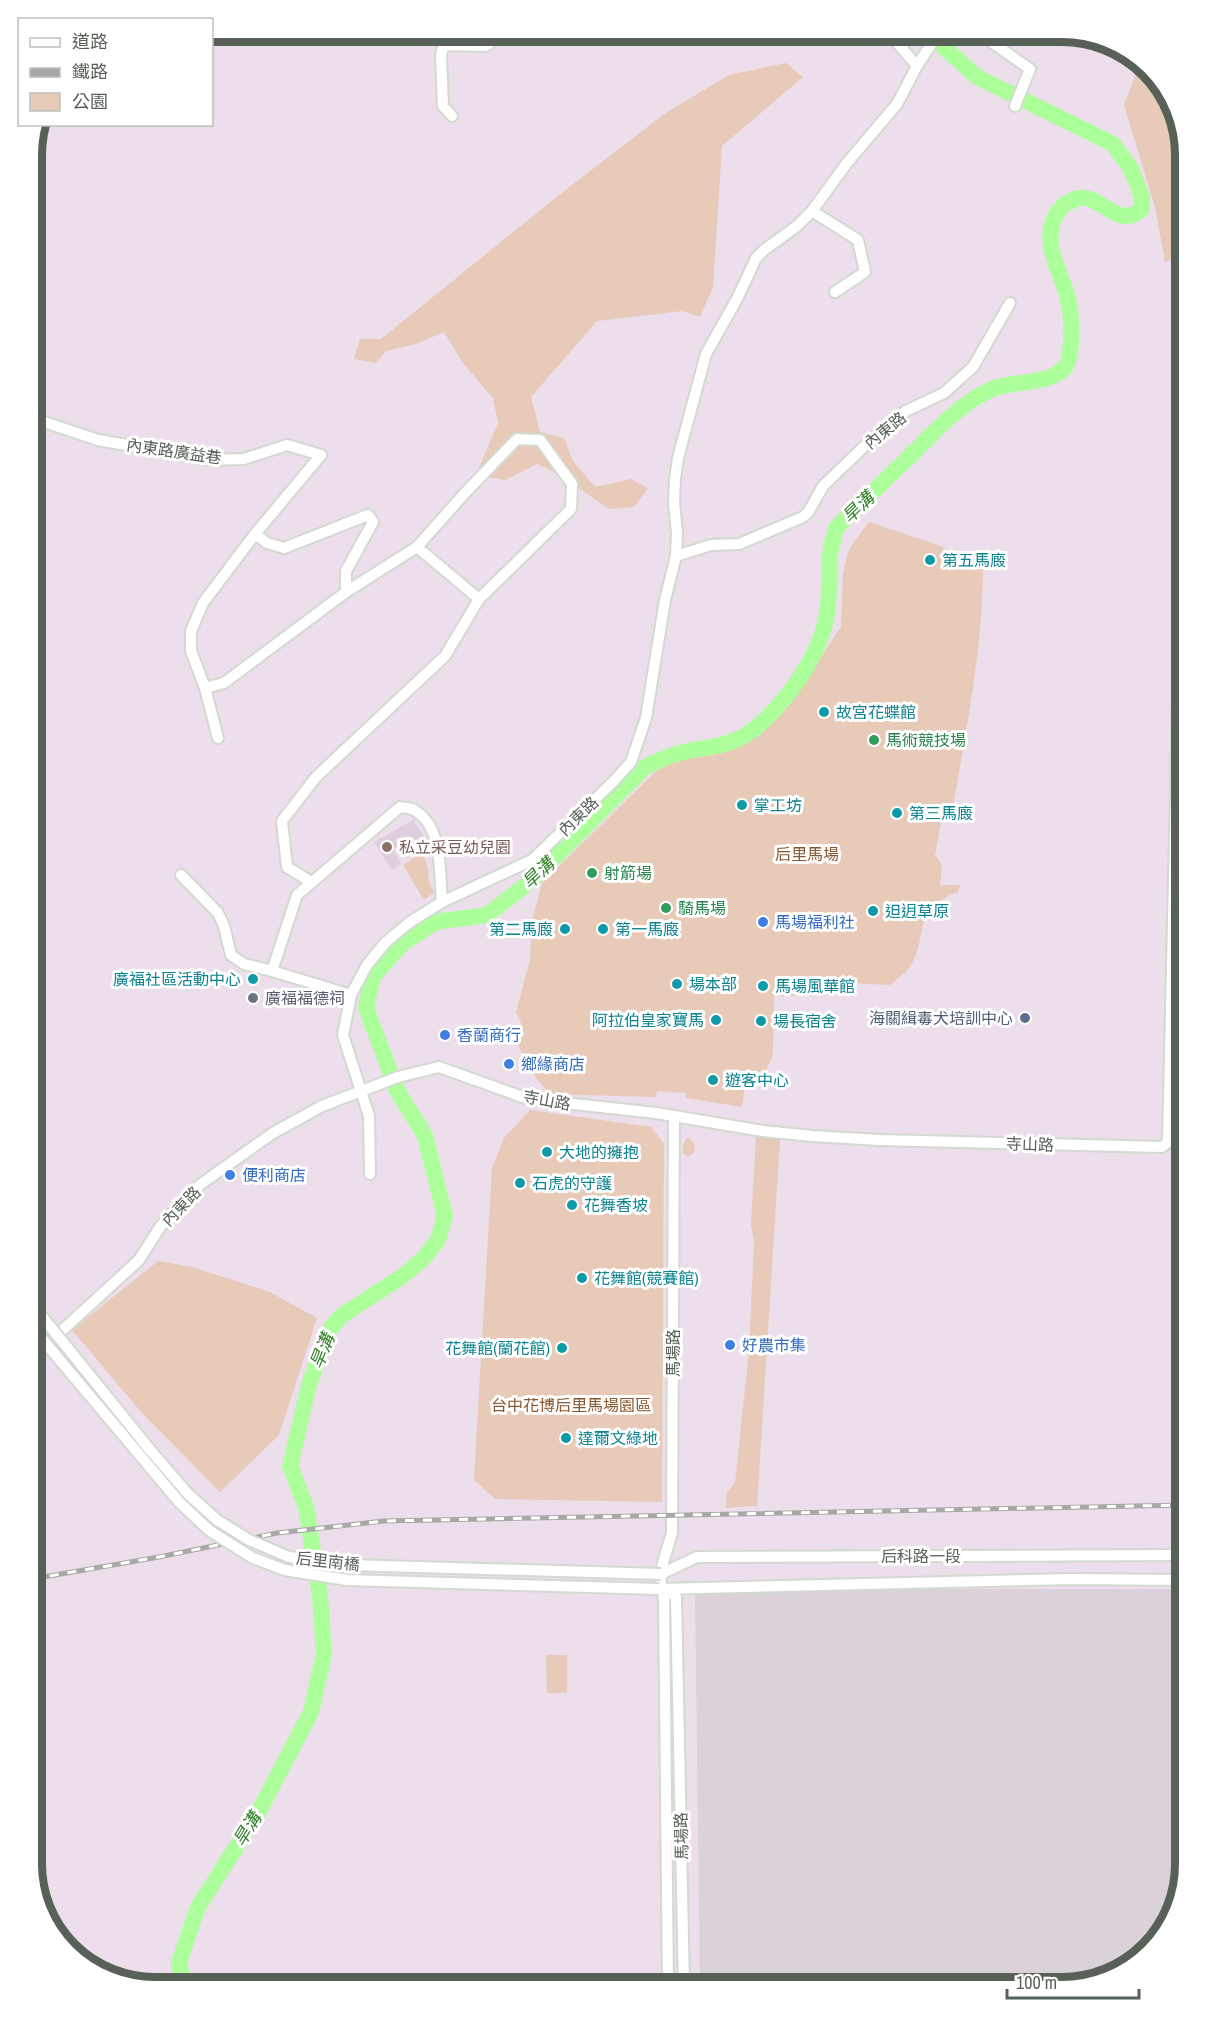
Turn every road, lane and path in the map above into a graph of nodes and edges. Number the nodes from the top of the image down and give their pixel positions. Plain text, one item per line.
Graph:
1 (489, 42) edge
2 (898, 42) edge
3 (933, 42) edge
4 (991, 42) edge
5 (919, 63) junction
6 (1015, 105) dead end
7 (452, 116) dead end
8 (812, 211) junction
9 (836, 292) dead end
10 (1010, 303) dead end
11 (42, 421) edge
12 (255, 534) junction
13 (417, 547) junction
14 (676, 556) junction
15 (346, 592) junction
16 (479, 599) junction
17 (205, 688) junction
18 (218, 738) dead end
19 (1175, 833) edge
20 (181, 875) dead end
21 (311, 882) junction
22 (442, 902) junction
23 (272, 970) junction
24 (351, 995) junction
25 (381, 1083) joint
26 (360, 1092) junction
27 (674, 1116) junction
28 (370, 1174) dead end
29 (42, 1316) edge
30 (42, 1339) edge
31 (42, 1349) edge
32 (1175, 1555) edge
33 (661, 1574) junction
34 (1175, 1580) edge
35 (659, 1589) junction
36 (668, 1977) edge
37 (684, 1977) edge

1 - 7 street
2 - 5 street
3 - 5 street, 內東路
4 - 6 street
5 - 8 street, 內東路
8 - 9 street
8 - 14 street, 內東路
10 - 14 street, 內東路
11 - 12 street, 內東路廣益巷
12 - 15 street
12 - 17 street, 內東路廣益巷
13 - 15 street
13 - 16 street
13 - 16 street
14 - 22 street, 內東路
15 - 17 street
16 - 21 street
17 - 18 street, 內東路廣益巷
19 - 27 street, 寺山路
20 - 23 street
21 - 22 street
21 - 23 street
22 - 24 street, 內東路
23 - 24 street
24 - 26 street, 內東路
25 - 26 street, 內東路
25 - 27 street, 寺山路
26 - 28 street
26 - 31 street, 內東路
27 - 33 street, 馬場路
29 - 33 street, 后里南橋, bridge
30 - 35 street, 后里南橋, bridge
32 - 33 street, 后科路一段
33 - 35 street, 馬場路
34 - 35 street, 后科路一段
35 - 36 street, 馬場路
35 - 37 street, 馬場路

